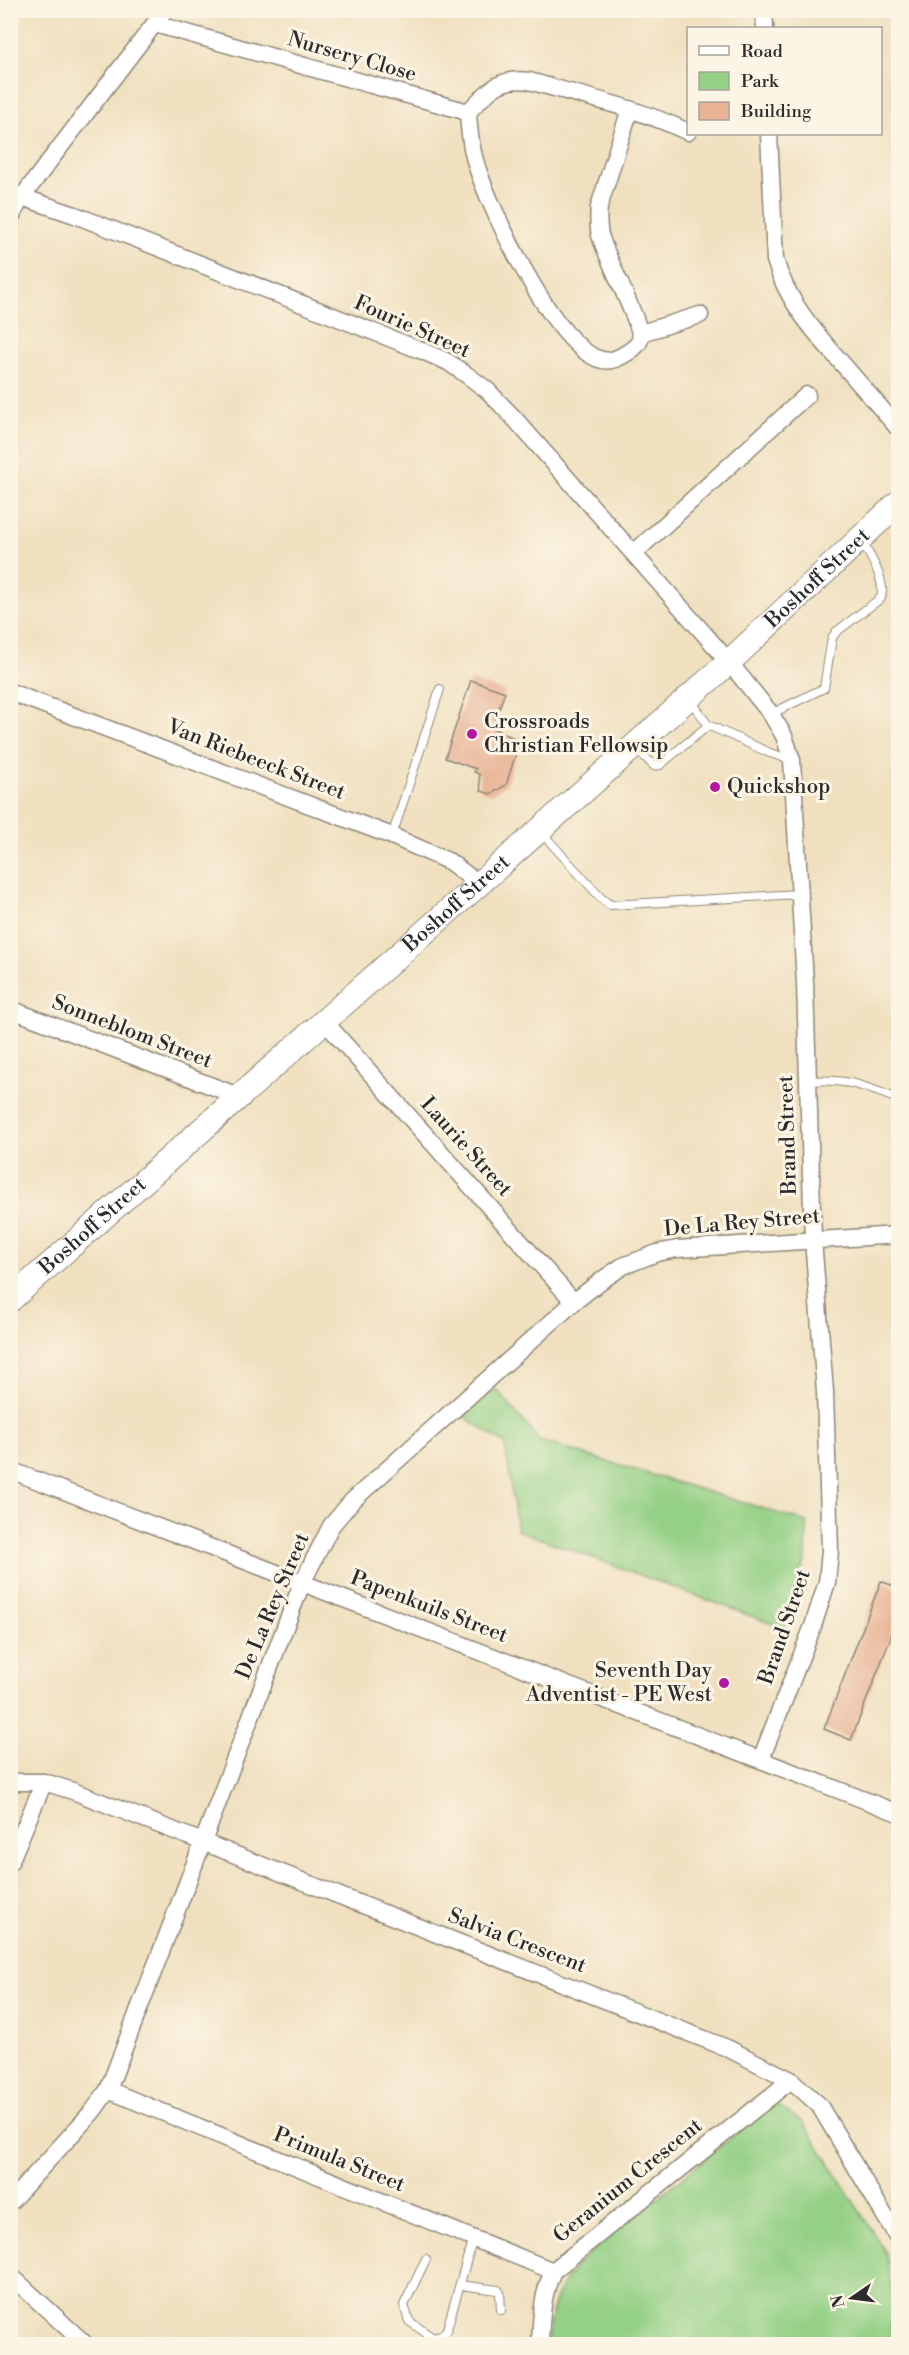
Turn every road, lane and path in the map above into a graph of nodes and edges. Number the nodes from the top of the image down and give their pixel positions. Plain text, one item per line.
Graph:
1 (764, 10) edge
2 (160, 17) edge
3 (765, 27) edge
4 (630, 109) junction
5 (468, 112) junction
6 (687, 131) edge
7 (769, 135) edge
8 (16, 195) edge
9 (10, 219) edge
10 (700, 315) dead end
11 (641, 333) junction
12 (807, 395) dead end
13 (898, 429) edge
14 (898, 503) edge
15 (861, 538) junction
16 (634, 553) junction
17 (729, 662) junction
18 (440, 689) dead end
19 (10, 692) edge
20 (689, 697) junction
21 (771, 714) junction
22 (708, 725) junction
23 (634, 746) junction
24 (792, 760) junction
25 (538, 830) junction
26 (392, 836) junction
27 (479, 884) junction
28 (801, 894) junction
29 (10, 1009) edge
30 (325, 1022) junction
31 (808, 1081) junction
32 (238, 1096) junction
33 (898, 1099) edge
34 (898, 1235) edge
35 (813, 1239) junction
36 (10, 1300) edge
37 (574, 1302) junction
38 (10, 1470) edge
39 (302, 1583) junction
40 (761, 1759) junction
41 (10, 1782) edge
42 (44, 1782) junction
43 (898, 1814) edge
44 (204, 1842) junction
45 (10, 1862) edge
46 (791, 2080) junction
47 (108, 2090) junction
48 (10, 2202) edge
49 (473, 2238) junction
50 (898, 2238) edge
51 (426, 2259) dead end
52 (553, 2271) junction
53 (10, 2275) edge
54 (460, 2284) junction
55 (501, 2310) dead end
56 (85, 2344) edge
57 (540, 2344) edge

1 - 3 street
2 - 5 street, Nursery Close
2 - 8 street
4 - 5 street
4 - 6 street
4 - 11 street
5 - 11 street
7 - 13 street
8 - 9 street
8 - 16 street, Fourie Street
10 - 11 street
12 - 16 street
14 - 15 street, Boshoff Street
15 - 17 street, Boshoff Street
15 - 21 lane
16 - 17 street, Fourie Street
17 - 20 street, Boshoff Street
17 - 21 street, Brand Street
18 - 26 lane
19 - 26 street, Van Riebeeck Street
20 - 22 lane
20 - 23 street, Boshoff Street
21 - 24 street, Brand Street
22 - 23 lane
22 - 24 lane
23 - 25 street, Boshoff Street
24 - 28 street, Brand Street
25 - 27 street, Boshoff Street
25 - 28 lane
26 - 27 street, Van Riebeeck Street
27 - 30 street, Boshoff Street
28 - 31 street, Brand Street
29 - 32 street, Sonneblom Street
30 - 32 street, Boshoff Street
30 - 37 street, Laurie Street
31 - 33 lane
31 - 35 street, Brand Street
32 - 36 street, Boshoff Street
34 - 35 street, De La Rey Street
35 - 37 street, De La Rey Street
35 - 40 street, Brand Street
37 - 39 street, De La Rey Street
38 - 39 street, Papenkuils Street
39 - 40 street, Papenkuils Street
39 - 44 street, De La Rey Street
40 - 43 street, Papenkuils Street
41 - 42 street, Salvia Crescent
42 - 44 street, Salvia Crescent
42 - 45 street
44 - 46 street, Salvia Crescent
44 - 47 street, De La Rey Street
46 - 50 street, Salvia Crescent
46 - 52 street, Geranium Crescent
47 - 48 street, De La Rey Street
47 - 49 street, Primula Street
49 - 52 street, Primula Street
49 - 54 lane
51 - 54 lane
52 - 57 street, Geranium Crescent
53 - 56 street
54 - 55 lane

